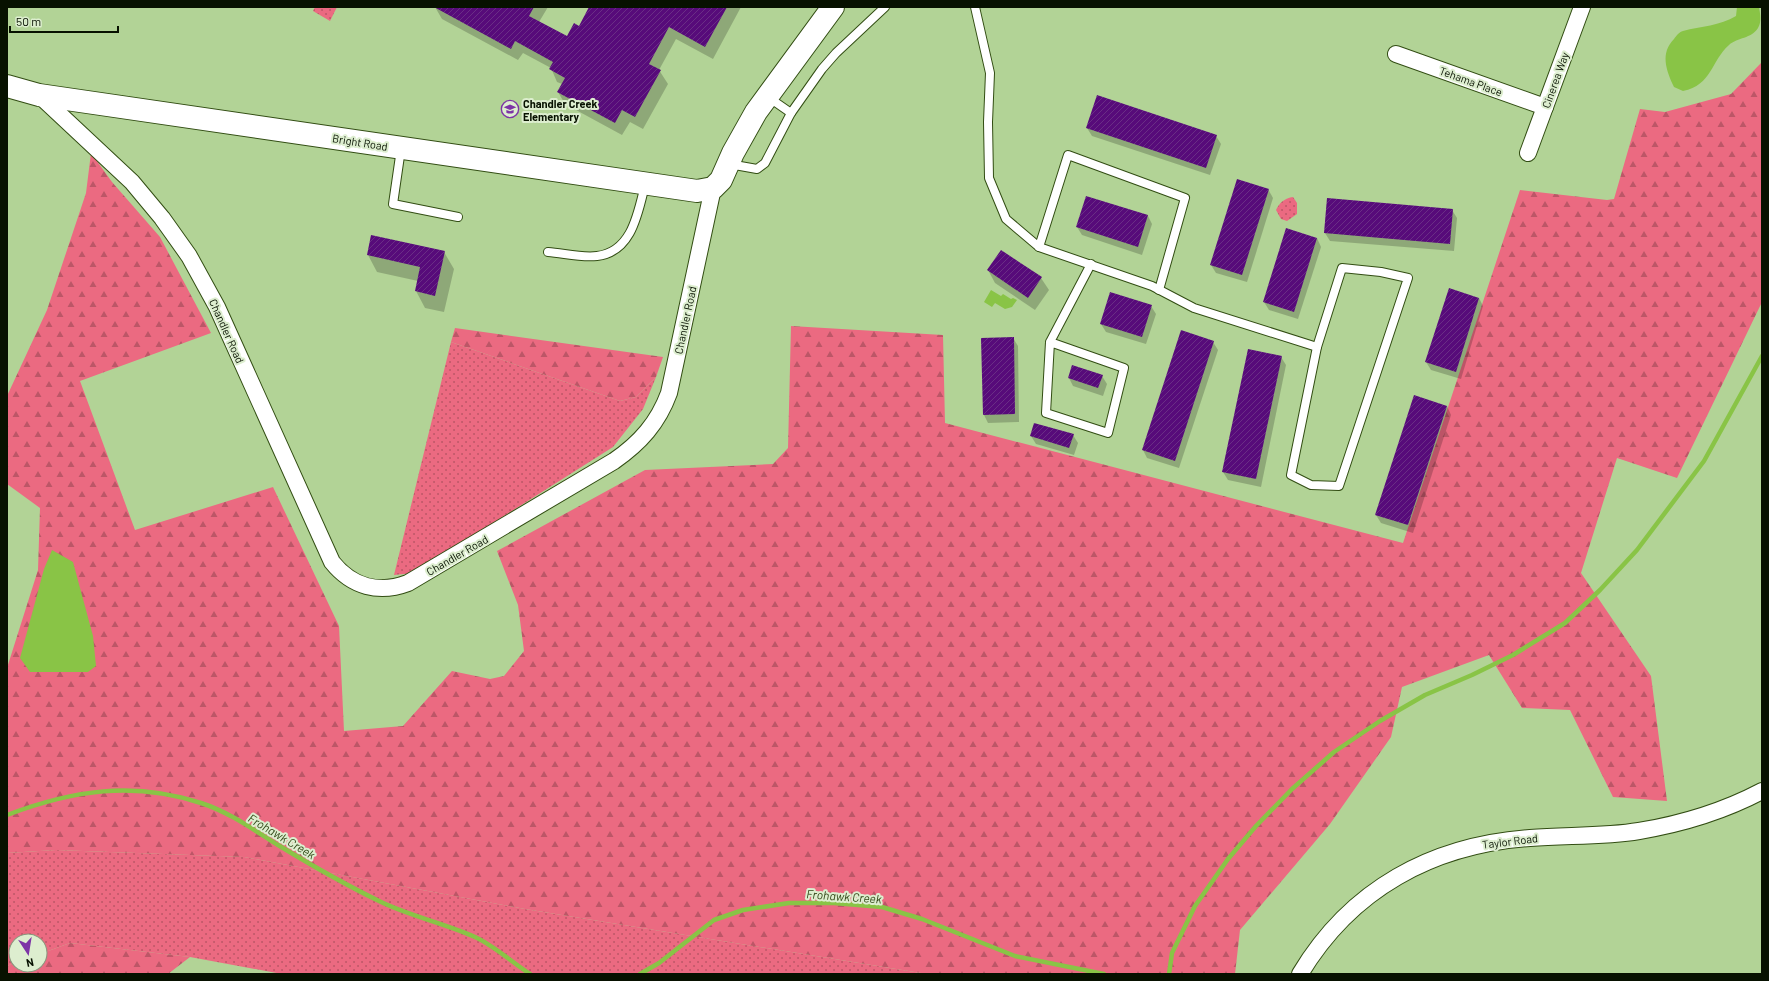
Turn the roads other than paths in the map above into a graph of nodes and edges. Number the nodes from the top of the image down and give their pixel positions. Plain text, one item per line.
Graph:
1 (834, 7) edge
2 (885, 7) edge
3 (975, 7) edge
4 (1582, 7) edge
5 (1396, 54) dead end
6 (7, 86) edge
7 (39, 95) junction
8 (767, 97) junction
9 (1545, 107) junction
10 (791, 113) junction
11 (401, 148) junction
12 (1528, 153) dead end
13 (728, 164) junction
14 (645, 184) junction
15 (713, 188) junction
16 (458, 217) dead end
17 (1039, 247) junction
18 (548, 252) dead end
19 (1092, 264) junction
20 (1159, 290) junction
21 (1050, 342) junction
22 (1317, 347) junction
23 (1762, 791) edge
24 (1300, 974) edge

1 - 8 street, Chandler Road
2 - 10 lane
3 - 17 lane
4 - 9 street, Cinerea Way
5 - 9 street, Tehama Place
6 - 7 street, Bright Road
7 - 11 street, Bright Road
7 - 15 street, Chandler Road
8 - 10 lane
8 - 13 street, Chandler Road
9 - 12 street, Cinerea Way
10 - 13 lane
11 - 14 street, Bright Road
11 - 16 lane
13 - 15 street, Chandler Road
14 - 15 street, Bright Road
14 - 18 lane
17 - 19 lane
17 - 20 lane
19 - 20 lane
19 - 21 lane
20 - 22 lane
21 - 21 lane
22 - 22 lane
23 - 24 street, Taylor Road

